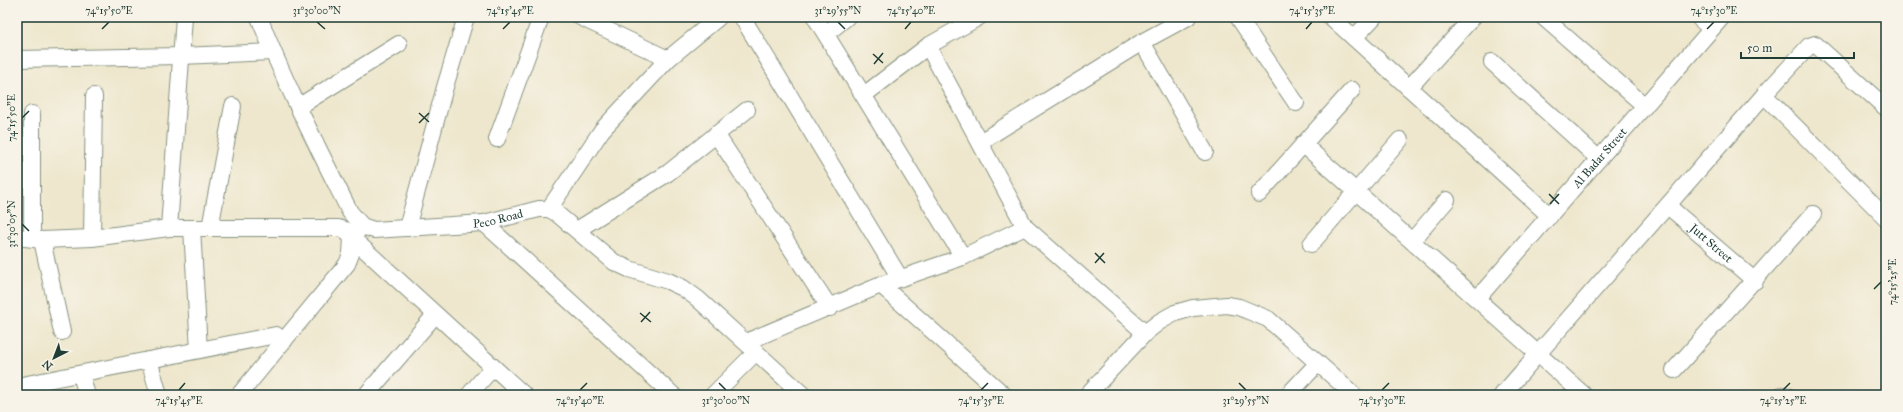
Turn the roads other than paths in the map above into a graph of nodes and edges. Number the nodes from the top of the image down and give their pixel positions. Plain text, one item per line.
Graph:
1 (184, 17) edge
2 (259, 17) edge
3 (466, 17) edge
4 (542, 17) edge
5 (580, 17) edge
6 (719, 17) edge
7 (742, 17) edge
8 (815, 17) edge
9 (848, 17) edge
10 (979, 17) edge
11 (1188, 17) edge
12 (1238, 17) edge
13 (1331, 17) edge
14 (1374, 17) edge
15 (1473, 17) edge
16 (1543, 17) edge
17 (1698, 17) edge
18 (1716, 23) edge
19 (826, 34) junction
20 (1354, 38) junction
21 (1142, 42) junction
22 (399, 44) dead end
23 (928, 46) junction
24 (272, 52) junction
25 (181, 56) junction
26 (17, 59) edge
27 (668, 59) junction
28 (1492, 62) dead end
29 (1409, 88) junction
30 (1352, 90) dead end
31 (864, 95) junction
32 (1764, 95) junction
33 (94, 96) dead end
34 (1296, 103) dead end
35 (233, 106) dead end
36 (1645, 106) junction
37 (298, 107) junction
38 (1886, 108) edge
39 (747, 110) dead end
40 (32, 114) dead end
41 (716, 134) junction
42 (497, 139) dead end
43 (1400, 140) dead end
44 (980, 142) junction
45 (1303, 144) junction
46 (1205, 152) dead end
47 (1599, 159) junction
48 (1355, 190) junction
49 (1259, 194) dead end
50 (1447, 200) dead end
51 (1668, 206) junction
52 (549, 209) junction
53 (1813, 214) dead end
54 (1550, 216) junction
55 (1886, 218) edge
56 (484, 223) junction
57 (1025, 226) junction
58 (169, 228) junction
59 (192, 228) junction
60 (210, 228) junction
61 (407, 228) junction
62 (577, 230) junction
63 (357, 232) junction
64 (30, 238) edge
65 (92, 238) junction
66 (1412, 241) junction
67 (1311, 244) dead end
68 (963, 257) junction
69 (900, 278) junction
70 (1755, 281) junction
71 (881, 286) junction
72 (1477, 299) junction
73 (830, 308) junction
74 (435, 315) junction
75 (62, 332) dead end
76 (1145, 333) junction
77 (284, 341) junction
78 (751, 347) junction
79 (199, 350) junction
80 (1538, 354) junction
81 (149, 360) junction
82 (1318, 363) junction
83 (493, 367) junction
84 (1674, 370) dead end
85 (81, 374) junction
86 (17, 386) edge
87 (87, 395) edge
88 (159, 395) edge
89 (239, 395) edge
90 (366, 395) edge
91 (469, 395) edge
92 (524, 395) edge
93 (673, 395) edge
94 (713, 395) edge
95 (803, 395) edge
96 (1004, 395) edge
97 (1087, 395) edge
98 (1288, 395) edge
99 (1354, 395) edge
100 (1502, 395) edge
101 (1584, 395) edge
102 (1781, 395) edge
103 (1786, 395) edge

1 - 25 street
2 - 24 street
3 - 61 street
4 - 42 street
5 - 27 street
6 - 27 street
7 - 69 street
8 - 19 street
9 - 19 street
10 - 23 street
11 - 21 street
12 - 34 street
13 - 20 street
14 - 20 street
15 - 29 street
16 - 36 street
17 - 18 street
18 - 36 street, Al Badar Street
19 - 31 street
20 - 29 street
21 - 44 street
21 - 46 street
22 - 37 street
23 - 31 street
23 - 44 street
24 - 25 street
24 - 37 street
25 - 26 street
25 - 58 street
27 - 52 street
28 - 47 street
29 - 54 street
30 - 45 street
31 - 68 street
32 - 38 street
32 - 51 street
32 - 55 street
33 - 65 street
35 - 60 street
36 - 47 street, Al Badar Street
37 - 63 street
39 - 41 street
40 - 64 street
41 - 62 street
41 - 73 street
43 - 48 street
44 - 57 street
45 - 48 street
45 - 49 street
47 - 54 street, Al Badar Street
48 - 66 street
48 - 67 street
50 - 66 street
51 - 70 street, Jutt Street
51 - 80 street
52 - 56 street, Peco Road
52 - 62 street
53 - 70 street
54 - 72 street, Al Badar Street
56 - 61 street, Peco Road
56 - 93 street
57 - 68 street
57 - 76 street
58 - 59 street
58 - 65 street
59 - 60 street
59 - 79 street
60 - 63 street
61 - 63 street, Peco Road
62 - 78 street
63 - 74 street
63 - 77 street
64 - 65 street
64 - 75 street
66 - 72 street
68 - 69 street
69 - 71 street
70 - 84 street
71 - 73 street
71 - 96 street
72 - 80 street
73 - 78 street
74 - 83 street
74 - 90 street
76 - 82 street
76 - 97 street
77 - 79 street
77 - 89 street
78 - 94 street
78 - 95 street
79 - 81 street
80 - 100 street
80 - 101 street
81 - 85 street
81 - 88 street
82 - 98 street
82 - 99 street
83 - 91 street
83 - 92 street
85 - 86 street
85 - 87 street
102 - 103 street

